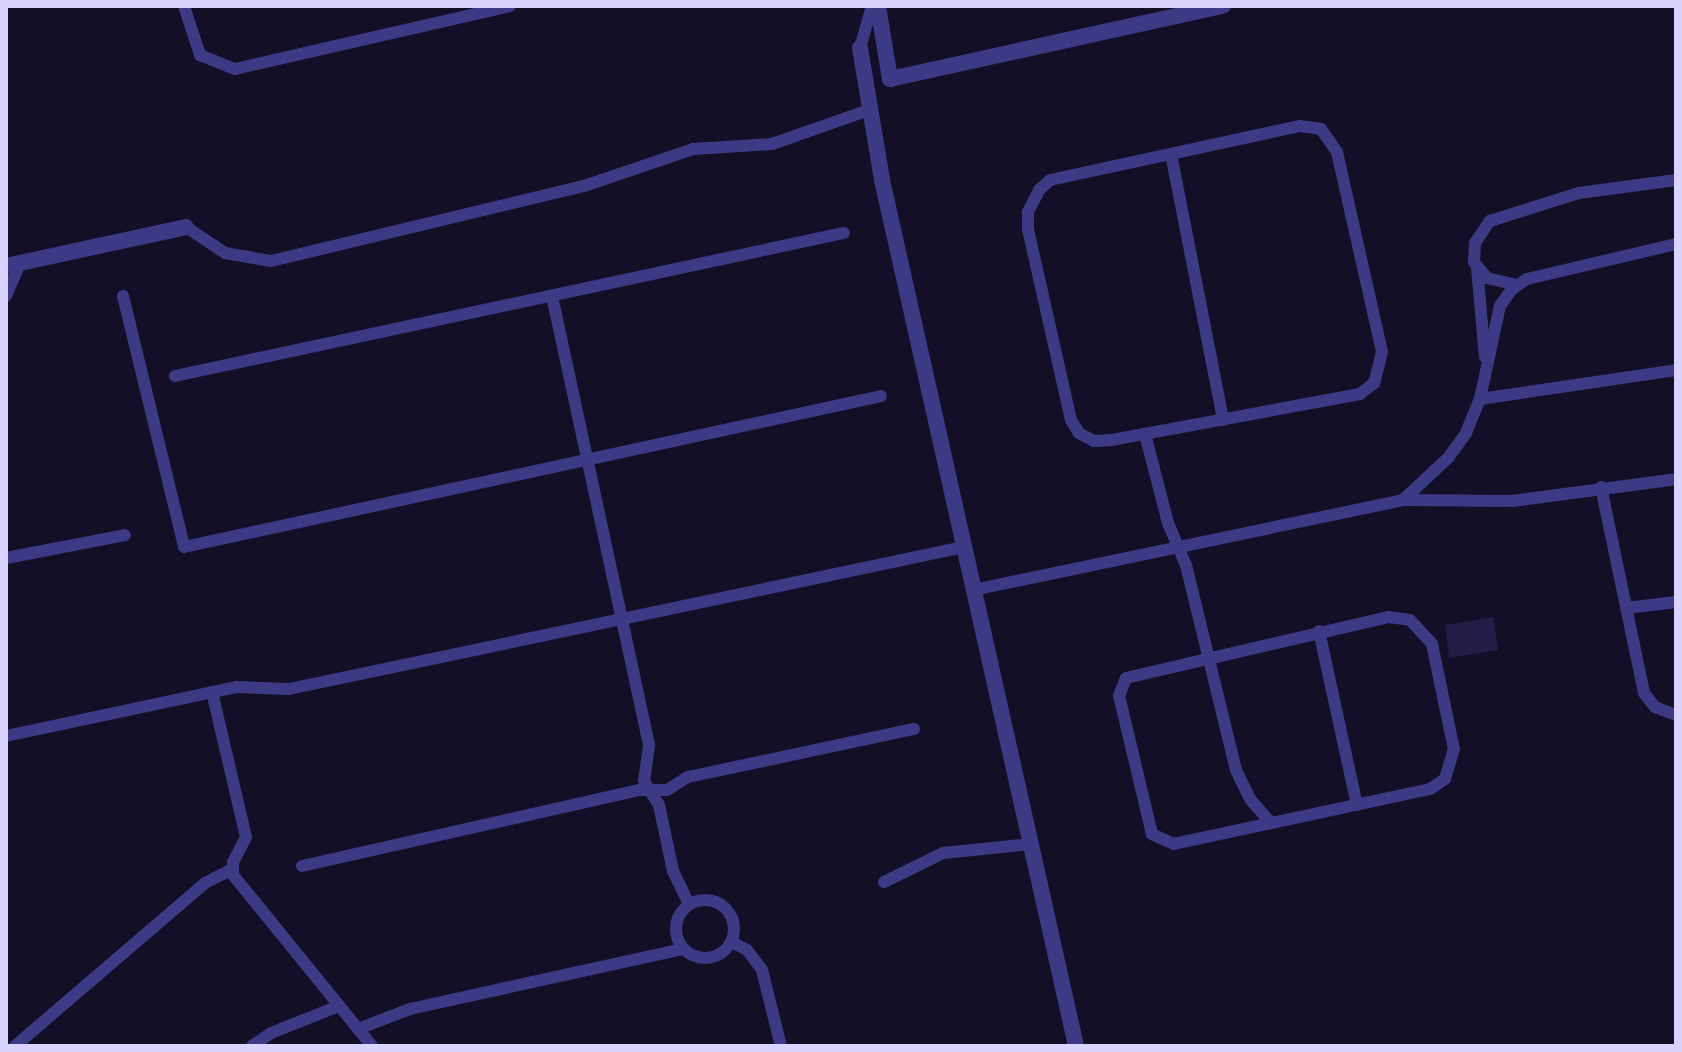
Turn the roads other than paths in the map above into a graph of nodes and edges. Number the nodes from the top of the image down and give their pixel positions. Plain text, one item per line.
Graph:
1 (184, 6) edge
2 (510, 6) edge
3 (875, 6) edge
4 (1223, 6) edge
5 (860, 54) junction
6 (887, 55) junction
7 (869, 110) junction
8 (1171, 154) junction
9 (1676, 180) edge
10 (186, 227) joint
11 (844, 233) dead end
12 (1676, 244) edge
13 (13, 264) edge
14 (1477, 268) junction
15 (1517, 285) junction
16 (6, 296) edge
17 (123, 296) dead end
18 (552, 296) junction
19 (1487, 368) junction
20 (1676, 370) edge
21 (175, 376) dead end
22 (881, 396) dead end
23 (1480, 399) junction
24 (1223, 420) junction
25 (1145, 434) junction
26 (587, 458) junction
27 (1676, 479) edge
28 (1601, 487) junction
29 (1403, 500) junction
30 (125, 535) dead end
31 (964, 547) junction
32 (1179, 547) junction
33 (6, 558) edge
34 (973, 590) junction
35 (1676, 602) edge
36 (1626, 608) junction
37 (623, 619) junction
38 (1319, 631) junction
39 (1209, 656) junction
40 (212, 692) junction
41 (1676, 715) edge
42 (914, 729) dead end
43 (6, 736) edge
44 (649, 789) junction
45 (1357, 805) junction
46 (1271, 823) junction
47 (1031, 844) junction
48 (302, 866) dead end
49 (232, 869) junction
50 (884, 882) dead end
51 (689, 904) junction
52 (732, 942) junction
53 (684, 949) junction
54 (339, 1006) junction
55 (358, 1029) junction
56 (27, 1036) junction
57 (15, 1046) edge
58 (36, 1046) edge
59 (252, 1046) edge
60 (372, 1046) edge
61 (781, 1046) edge
62 (1076, 1046) edge

1 - 2 street
3 - 5 street
3 - 6 street
4 - 6 street
5 - 6 street
5 - 7 street
7 - 10 street
7 - 31 street
8 - 24 street
8 - 24 street
8 - 25 street
9 - 14 street
10 - 13 street
11 - 18 street
12 - 15 street
13 - 16 street
14 - 15 street
14 - 19 street
15 - 19 street
17 - 26 street
18 - 21 street
18 - 26 street
19 - 23 street
20 - 23 street
22 - 26 street
23 - 29 street
24 - 25 street
25 - 32 street
26 - 37 street
27 - 28 street
28 - 29 street
28 - 36 street
29 - 32 street
30 - 33 street
31 - 34 street
31 - 37 street
32 - 34 street
32 - 39 street
34 - 47 street
35 - 36 street
36 - 41 street
37 - 40 street
37 - 44 street
38 - 39 street
38 - 45 street
38 - 45 street
39 - 46 street
39 - 46 street
40 - 43 street
40 - 49 street
42 - 44 street
44 - 48 street
44 - 51 street
45 - 46 street
47 - 50 street
47 - 62 street
49 - 54 street
49 - 56 street
51 - 52 street
51 - 53 street
52 - 53 street
52 - 61 street
53 - 55 street
54 - 55 street
54 - 59 street
55 - 60 street
56 - 57 street
56 - 58 street

